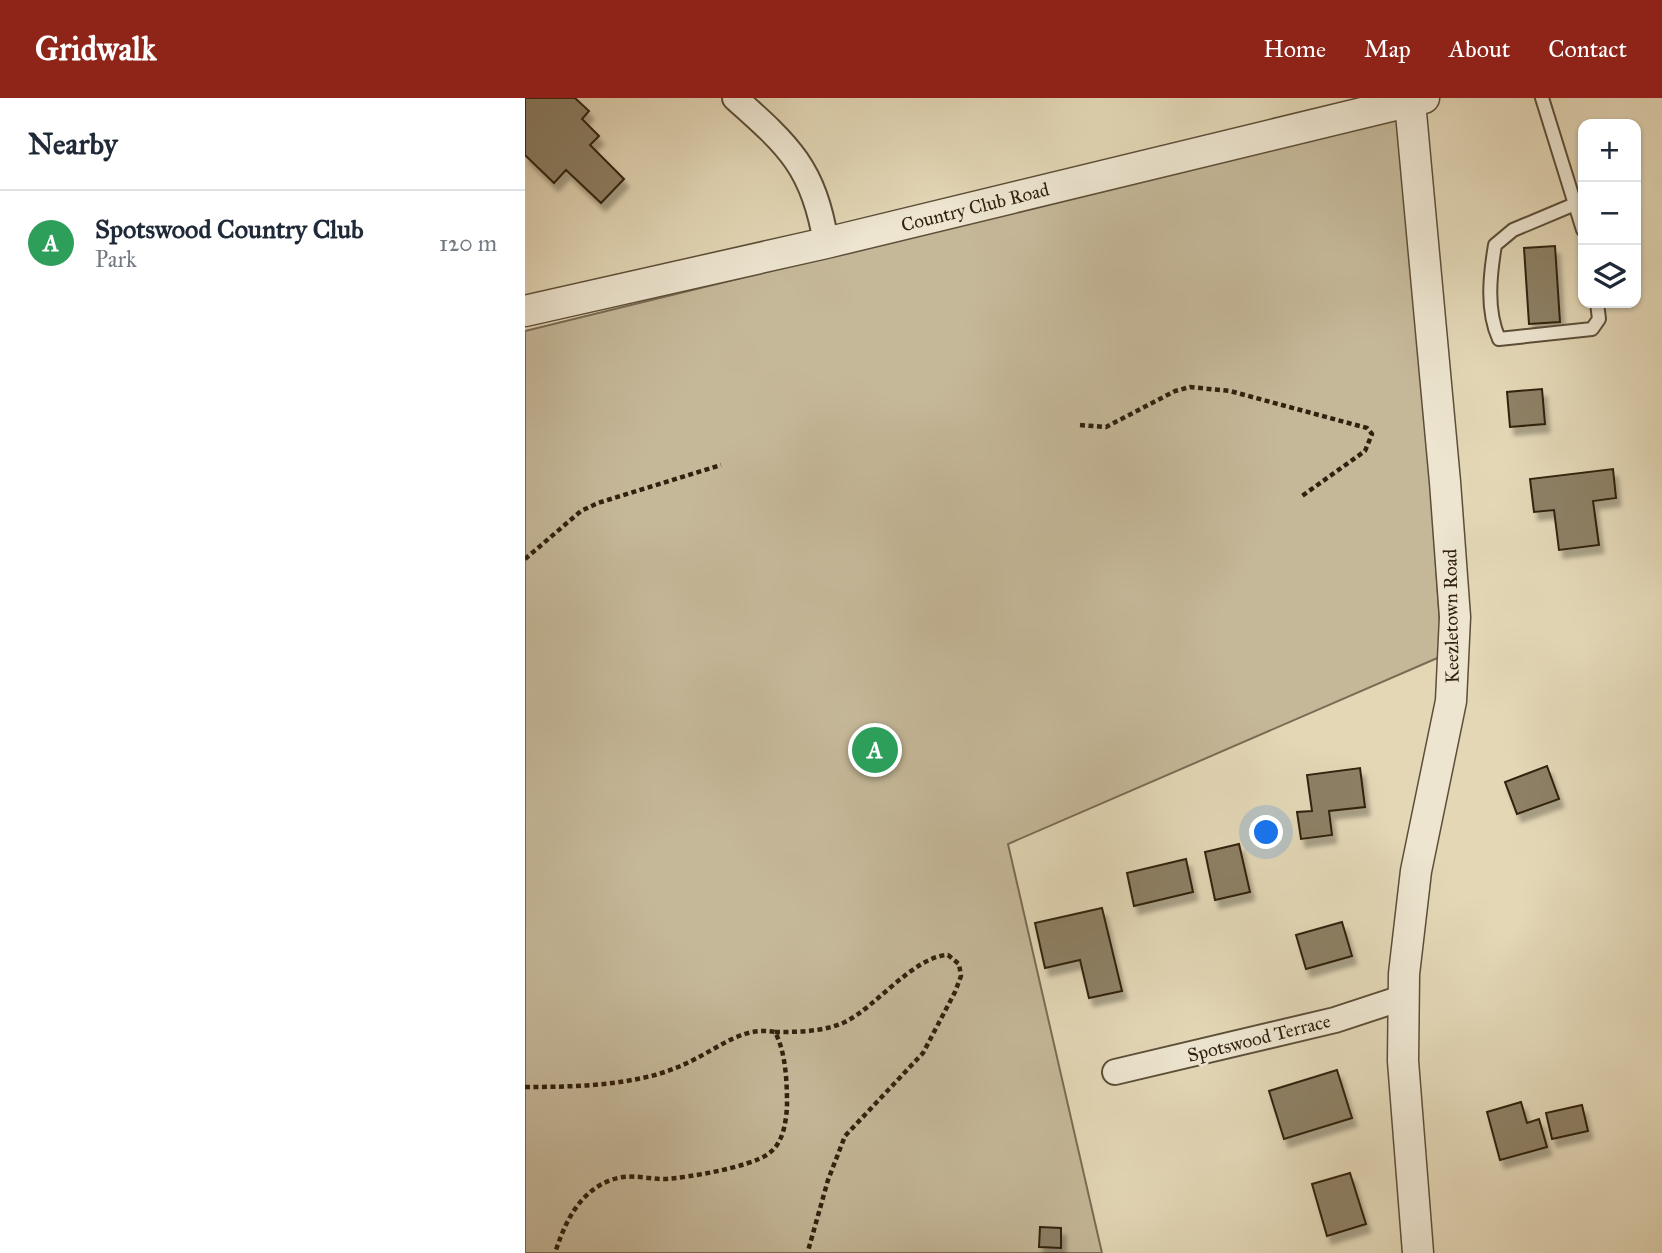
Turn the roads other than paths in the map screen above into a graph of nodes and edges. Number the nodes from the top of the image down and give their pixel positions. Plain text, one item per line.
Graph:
1 (735, 98) edge
2 (1542, 98) edge
3 (1414, 99) edge
4 (1575, 204) junction
5 (1578, 214) edge
6 (826, 243) junction
7 (1598, 308) edge
8 (525, 311) edge
9 (1402, 998) junction
10 (1115, 1072) dead end
11 (1418, 1253) edge

1 - 6 street
2 - 4 lane
3 - 6 street, Country Club Road
3 - 9 street, Keezletown Road
4 - 5 lane
4 - 7 lane
6 - 8 street, Country Club Road
9 - 10 street, Spotswood Terrace
9 - 11 street, Keezletown Road

